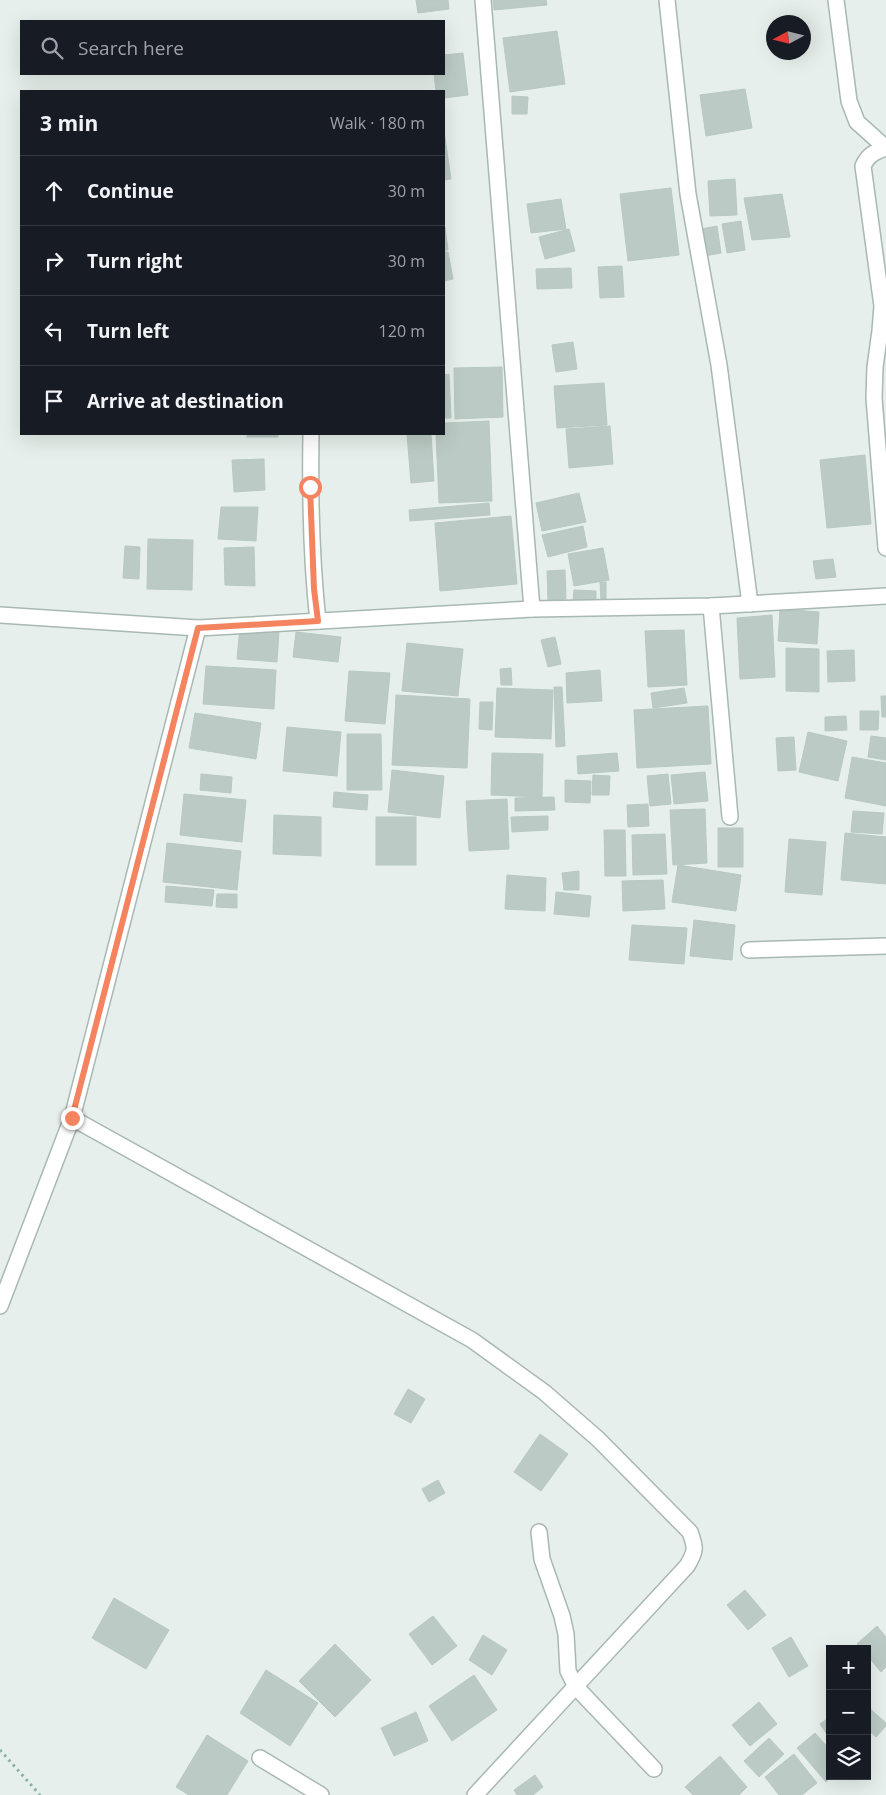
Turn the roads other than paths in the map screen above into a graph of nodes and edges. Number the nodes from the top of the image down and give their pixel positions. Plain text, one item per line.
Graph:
1 (483, 0) edge
2 (667, 0) edge
3 (836, 0) edge
4 (886, 148) edge
5 (311, 435) edge
6 (886, 548) edge
7 (886, 596) edge
8 (750, 604) junction
9 (711, 606) junction
10 (532, 609) junction
11 (0, 615) edge
12 (318, 621) junction
13 (198, 628) junction
14 (730, 817) dead end
15 (886, 946) edge
16 (749, 950) dead end
17 (72, 1118) junction
18 (0, 1306) edge
19 (539, 1532) dead end
20 (576, 1687) junction
21 (260, 1758) dead end
22 (654, 1769) dead end
23 (321, 1795) edge
24 (475, 1795) edge

1 - 10 street
2 - 8 street
3 - 4 street
4 - 6 street
5 - 12 street
7 - 8 street
8 - 9 street
9 - 10 street
9 - 14 street
10 - 12 street
11 - 13 street
12 - 13 street
13 - 17 street
15 - 16 street
17 - 18 street
17 - 20 street
19 - 20 street
20 - 22 street
20 - 24 street
21 - 23 street

